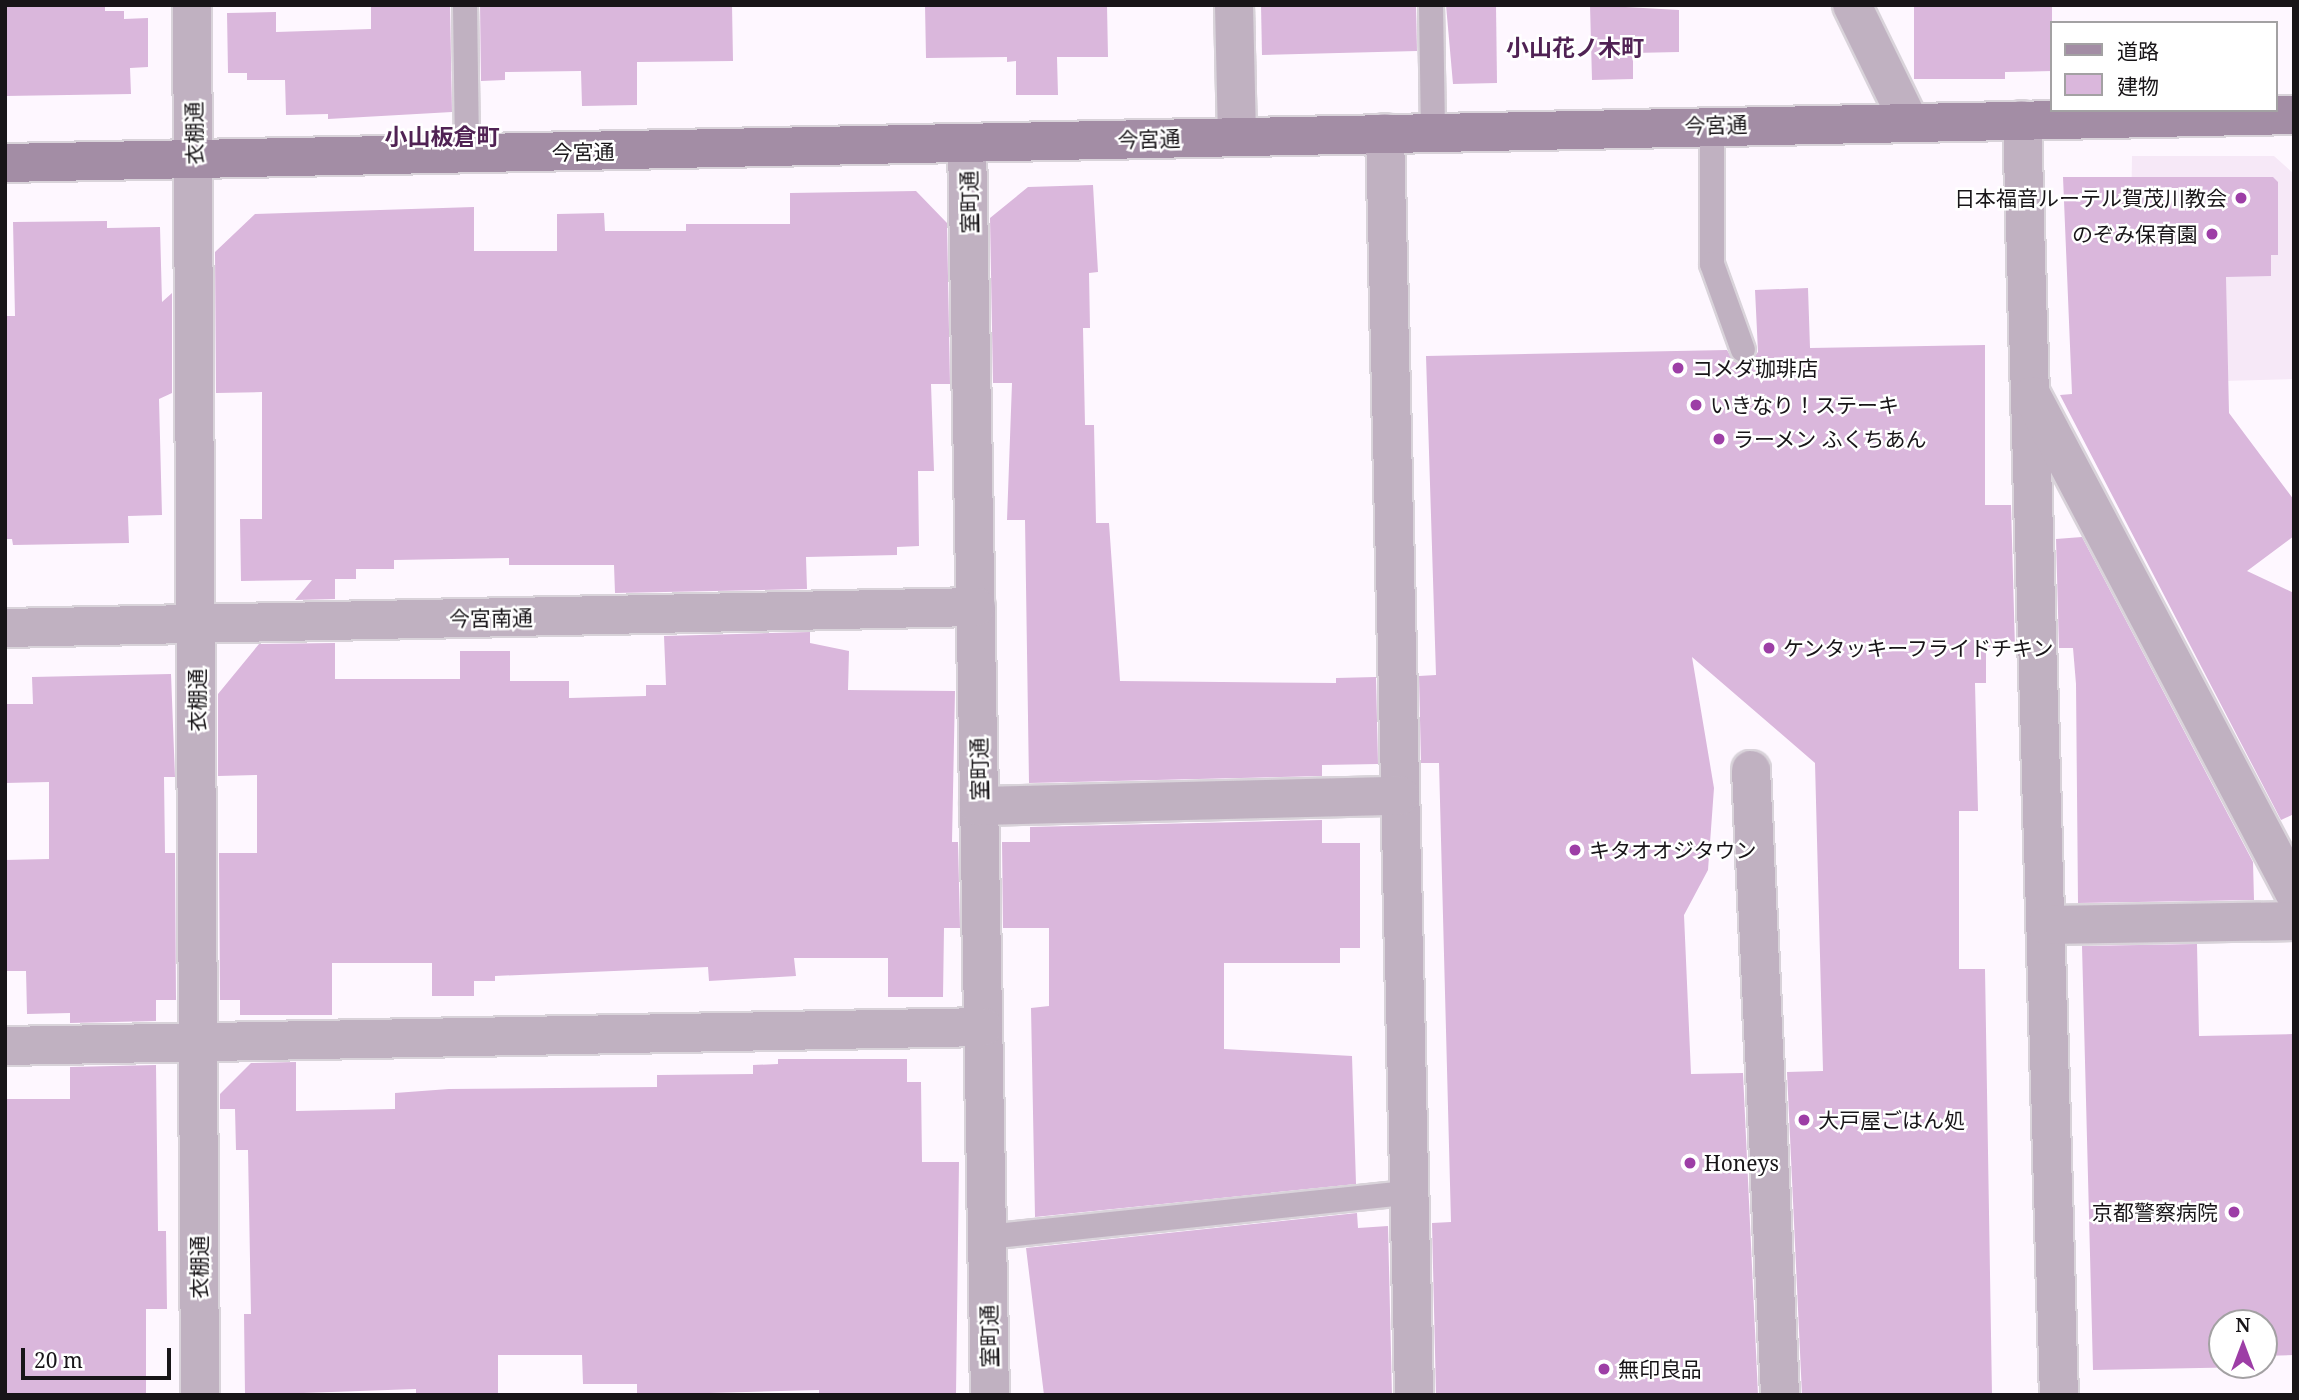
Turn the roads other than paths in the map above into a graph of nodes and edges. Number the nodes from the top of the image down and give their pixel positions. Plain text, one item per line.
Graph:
1 (192, 5) edge
2 (465, 5) edge
3 (1234, 5) edge
4 (1431, 5) edge
5 (1852, 5) edge
6 (2294, 115) edge
7 (1908, 120) junction
8 (2022, 120) junction
9 (1712, 125) junction
10 (1433, 132) junction
11 (1385, 133) junction
12 (1237, 135) junction
13 (968, 143) junction
14 (467, 155) junction
15 (194, 158) junction
16 (5, 163) edge
17 (1743, 350) dead end
18 (2028, 388) junction
19 (976, 607) junction
20 (196, 624) junction
21 (5, 628) edge
22 (1751, 770) dead end
23 (1400, 796) junction
24 (979, 806) junction
25 (2294, 892) edge
26 (2294, 921) edge
27 (2048, 925) junction
28 (983, 1027) junction
29 (198, 1042) junction
30 (5, 1046) edge
31 (1409, 1193) junction
32 (988, 1237) junction
33 (200, 1395) edge
34 (990, 1395) edge
35 (1414, 1395) edge
36 (1780, 1395) edge
37 (2059, 1395) edge

1 - 15 street, 衣棚通
2 - 14 lane
3 - 12 street
4 - 10 lane
5 - 7 street
6 - 8 street, 今宮通
7 - 8 street, 今宮通
7 - 9 street, 今宮通
8 - 18 street
9 - 10 street, 今宮通
9 - 17 lane
10 - 11 street, 今宮通
11 - 12 street, 今宮通
11 - 23 street
12 - 13 street, 今宮通
13 - 14 street, 今宮通
13 - 19 street, 室町通
14 - 15 street, 今宮通
15 - 16 street, 今宮通
15 - 20 street, 衣棚通
18 - 25 street
18 - 27 street
19 - 20 street, 今宮南通
19 - 24 street, 室町通
20 - 21 street, 今宮南通
20 - 29 street, 衣棚通
22 - 36 street
23 - 24 street
23 - 31 street
24 - 28 street, 室町通
26 - 27 street
27 - 37 street
28 - 29 street
28 - 32 street, 室町通
29 - 30 street
29 - 33 street, 衣棚通
31 - 32 lane
31 - 35 street
32 - 34 street, 室町通

